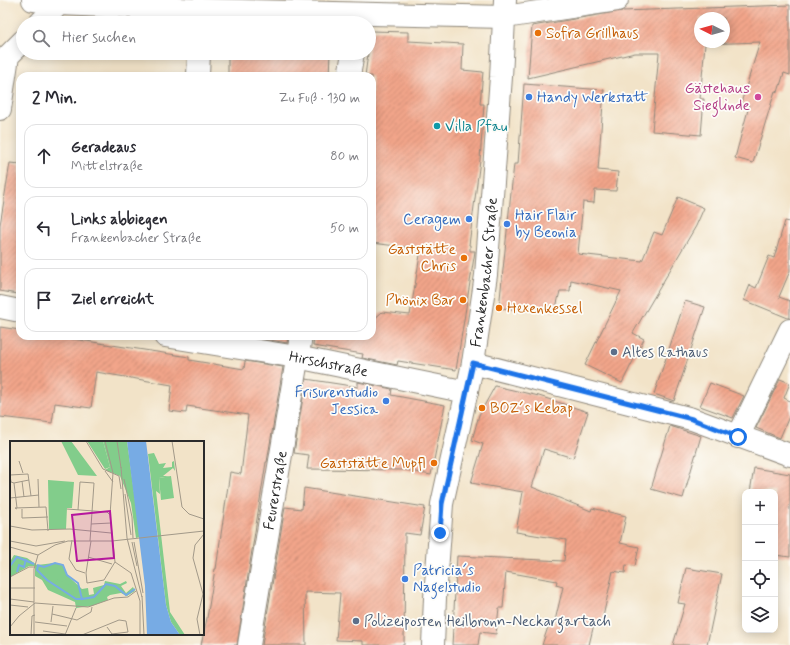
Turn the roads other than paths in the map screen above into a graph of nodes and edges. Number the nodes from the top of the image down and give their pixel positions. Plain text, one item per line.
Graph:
1 (33, 0) edge
2 (617, 0) edge
3 (59, 4) junction
4 (505, 9) edge
5 (47, 16) edge
6 (200, 16) edge
7 (376, 17) edge
8 (16, 48) edge
9 (199, 60) edge
10 (352, 60) edge
11 (198, 72) edge
12 (350, 72) edge
13 (0, 109) edge
14 (0, 307) edge
15 (16, 310) edge
16 (790, 330) edge
17 (217, 340) edge
18 (299, 346) edge
19 (473, 363) junction
20 (467, 392) junction
21 (738, 437) junction
22 (790, 455) edge
23 (249, 645) edge
24 (434, 645) edge

1 - 3 street
2 - 4 street
3 - 5 street
3 - 6 street
4 - 7 street
4 - 19 street, Frankenbacher Straße
8 - 13 street
9 - 11 street
10 - 12 street
14 - 15 street
16 - 21 street
17 - 18 street, Hirschstraße
18 - 20 street, Hirschstraße
18 - 23 street, Feurerstraße
19 - 20 street, Frankenbacher Straße
19 - 21 street
20 - 24 street, Frankenbacher Straße
21 - 22 street

